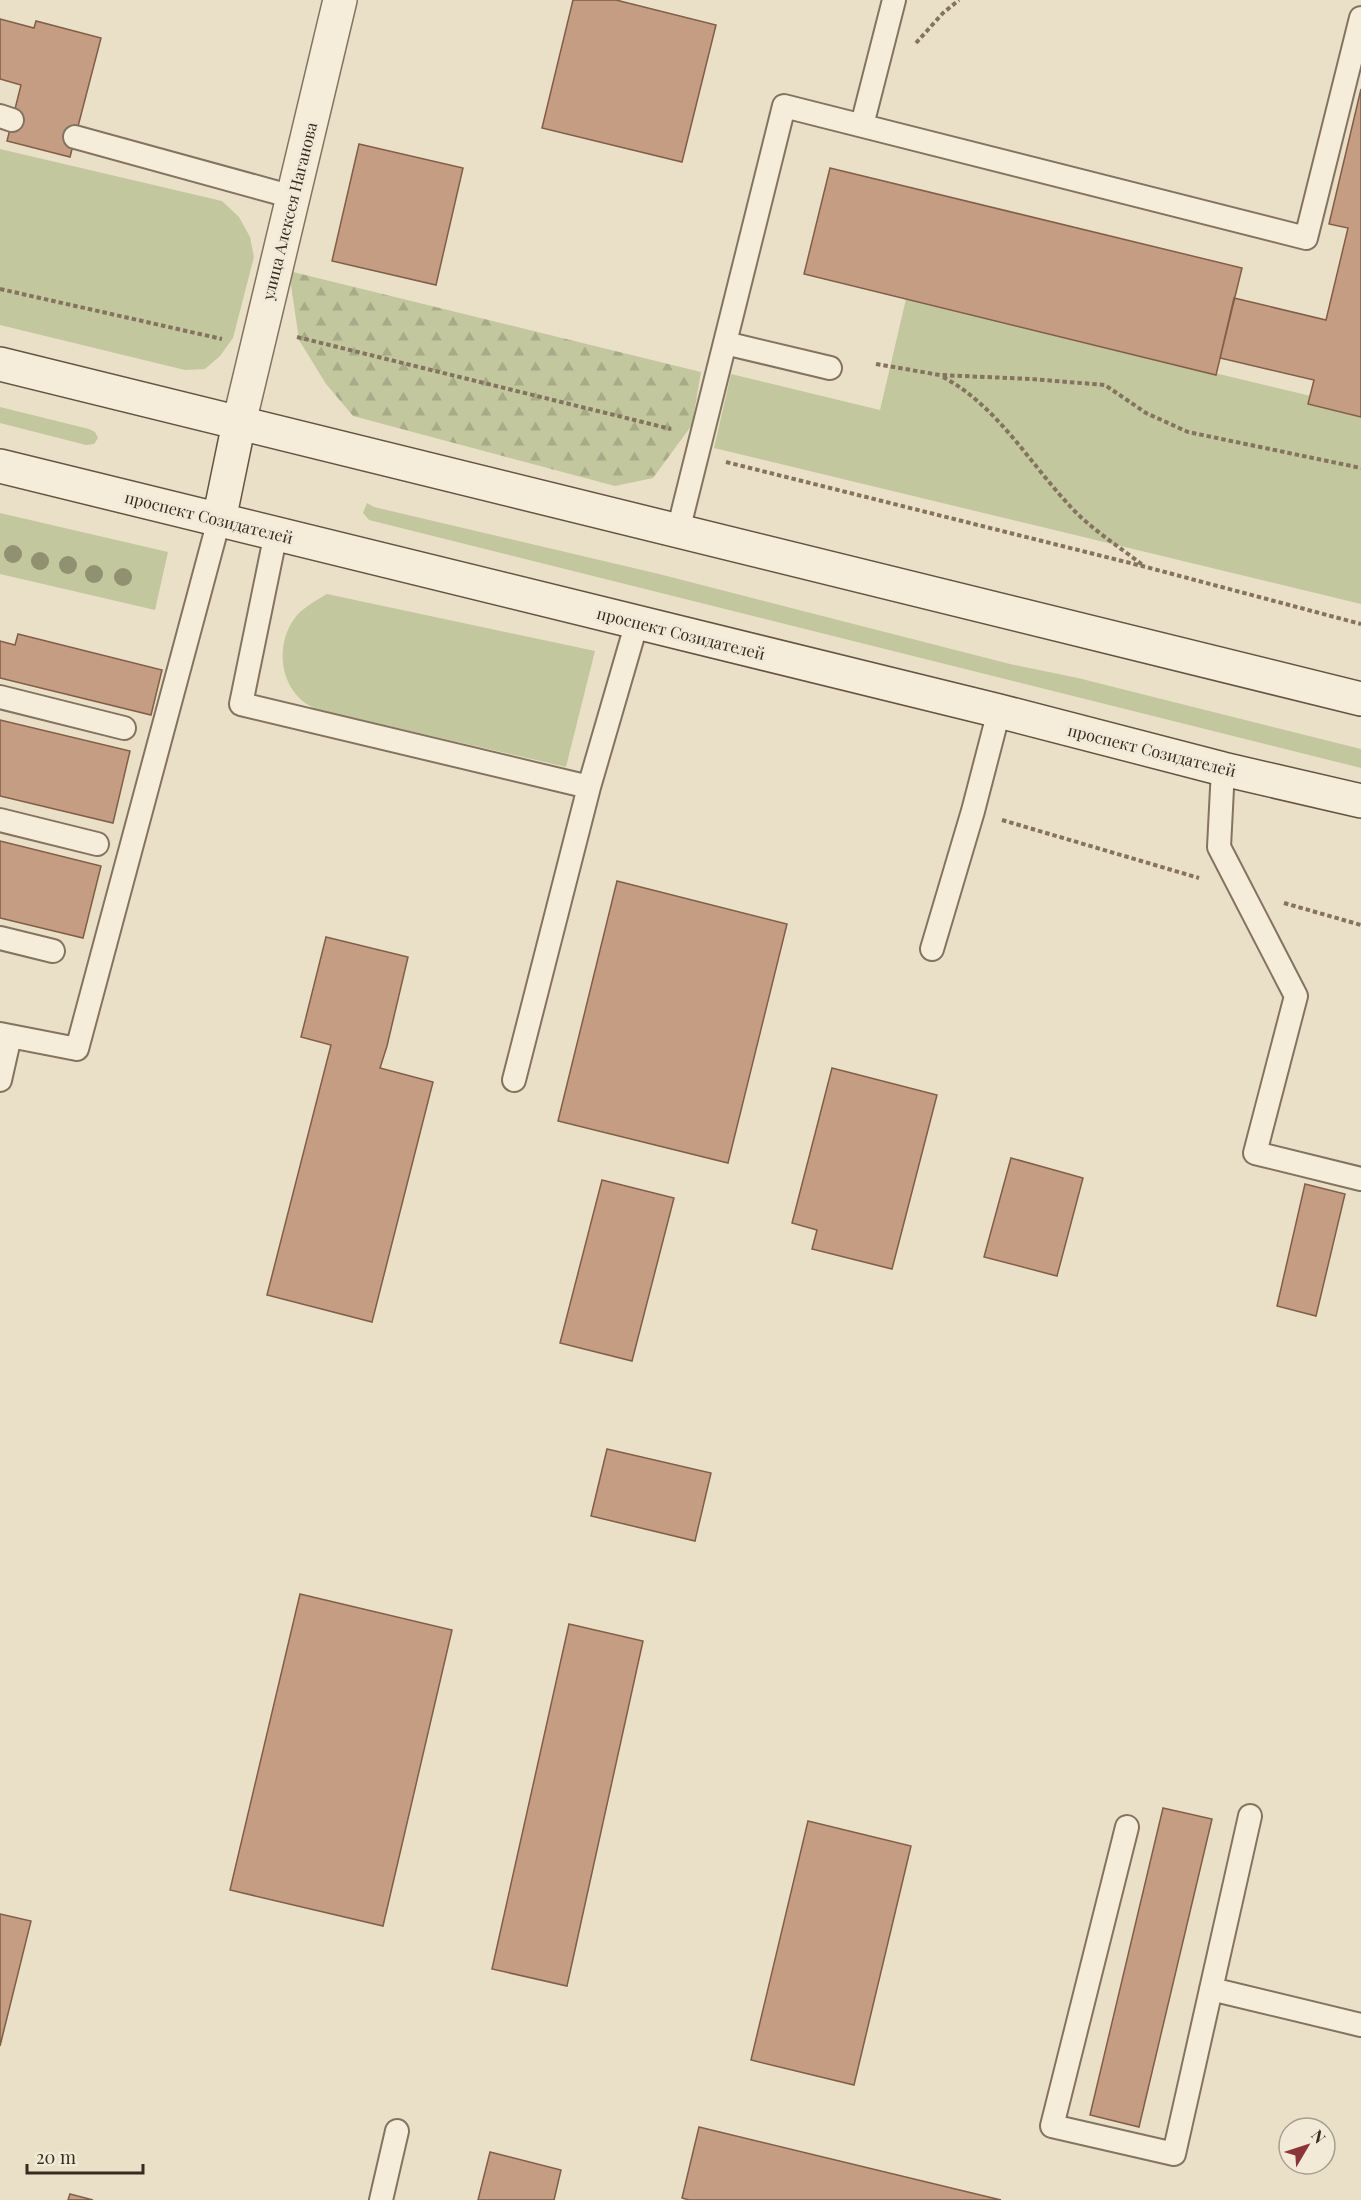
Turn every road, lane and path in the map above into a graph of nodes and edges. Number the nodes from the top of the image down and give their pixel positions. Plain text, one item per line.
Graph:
1 (340, 0) edge
2 (894, 0) edge
3 (1361, 18) edge
4 (862, 125) junction
5 (75, 137) dead end
6 (293, 197) junction
7 (0, 289) edge
8 (259, 338) junction
9 (725, 344) junction
10 (0, 364) edge
11 (876, 364) dead end
12 (830, 368) dead end
13 (940, 375) junction
14 (239, 423) junction
15 (698, 454) junction
16 (0, 466) edge
17 (1361, 468) edge
18 (219, 520) junction
19 (678, 531) junction
20 (276, 533) junction
21 (1146, 567) junction
22 (637, 622) junction
23 (1361, 624) edge
24 (0, 697) edge
25 (1361, 699) edge
26 (999, 711) junction
27 (124, 728) dead end
28 (1223, 769) junction
29 (589, 788) junction
30 (1361, 801) edge
31 (973, 811) junction
32 (0, 820) edge
33 (97, 844) dead end
34 (1241, 891) junction
35 (1361, 925) edge
36 (0, 938) edge
37 (932, 949) dead end
38 (53, 951) dead end
39 (5, 1035) edge
40 (0, 1080) edge
41 (514, 1080) dead end
42 (1361, 1179) edge
43 (1250, 1816) dead end
44 (1127, 1827) dead end
45 (1211, 1989) junction
46 (1361, 2025) edge
47 (397, 2131) dead end
48 (381, 2200) edge

1 - 6 main road, улица Алексея Наганова
2 - 4 lane
3 - 4 lane
4 - 9 lane
5 - 6 lane
6 - 8 main road, улица Алексея Наганова
7 - 8 path
8 - 14 main road, улица Алексея Наганова
8 - 15 path
9 - 12 lane
9 - 15 lane
10 - 14 main road
11 - 13 path
13 - 17 path
13 - 21 path
14 - 18 main road, улица Алексея Наганова
14 - 19 main road
15 - 19 lane
15 - 21 path
16 - 18 main road, проспект Созидателей
18 - 20 main road, проспект Созидателей
18 - 39 lane
19 - 25 main road
20 - 22 main road, проспект Созидателей
20 - 29 lane
21 - 23 path
22 - 26 main road, проспект Созидателей
22 - 29 lane
24 - 27 lane
26 - 28 main road, проспект Созидателей
26 - 31 lane
28 - 30 main road, проспект Созидателей
28 - 34 lane
29 - 41 lane
31 - 34 path
31 - 37 lane
32 - 33 lane
34 - 35 path
34 - 42 lane
36 - 38 lane
39 - 40 lane
43 - 45 lane
44 - 45 lane
45 - 46 lane
47 - 48 lane

